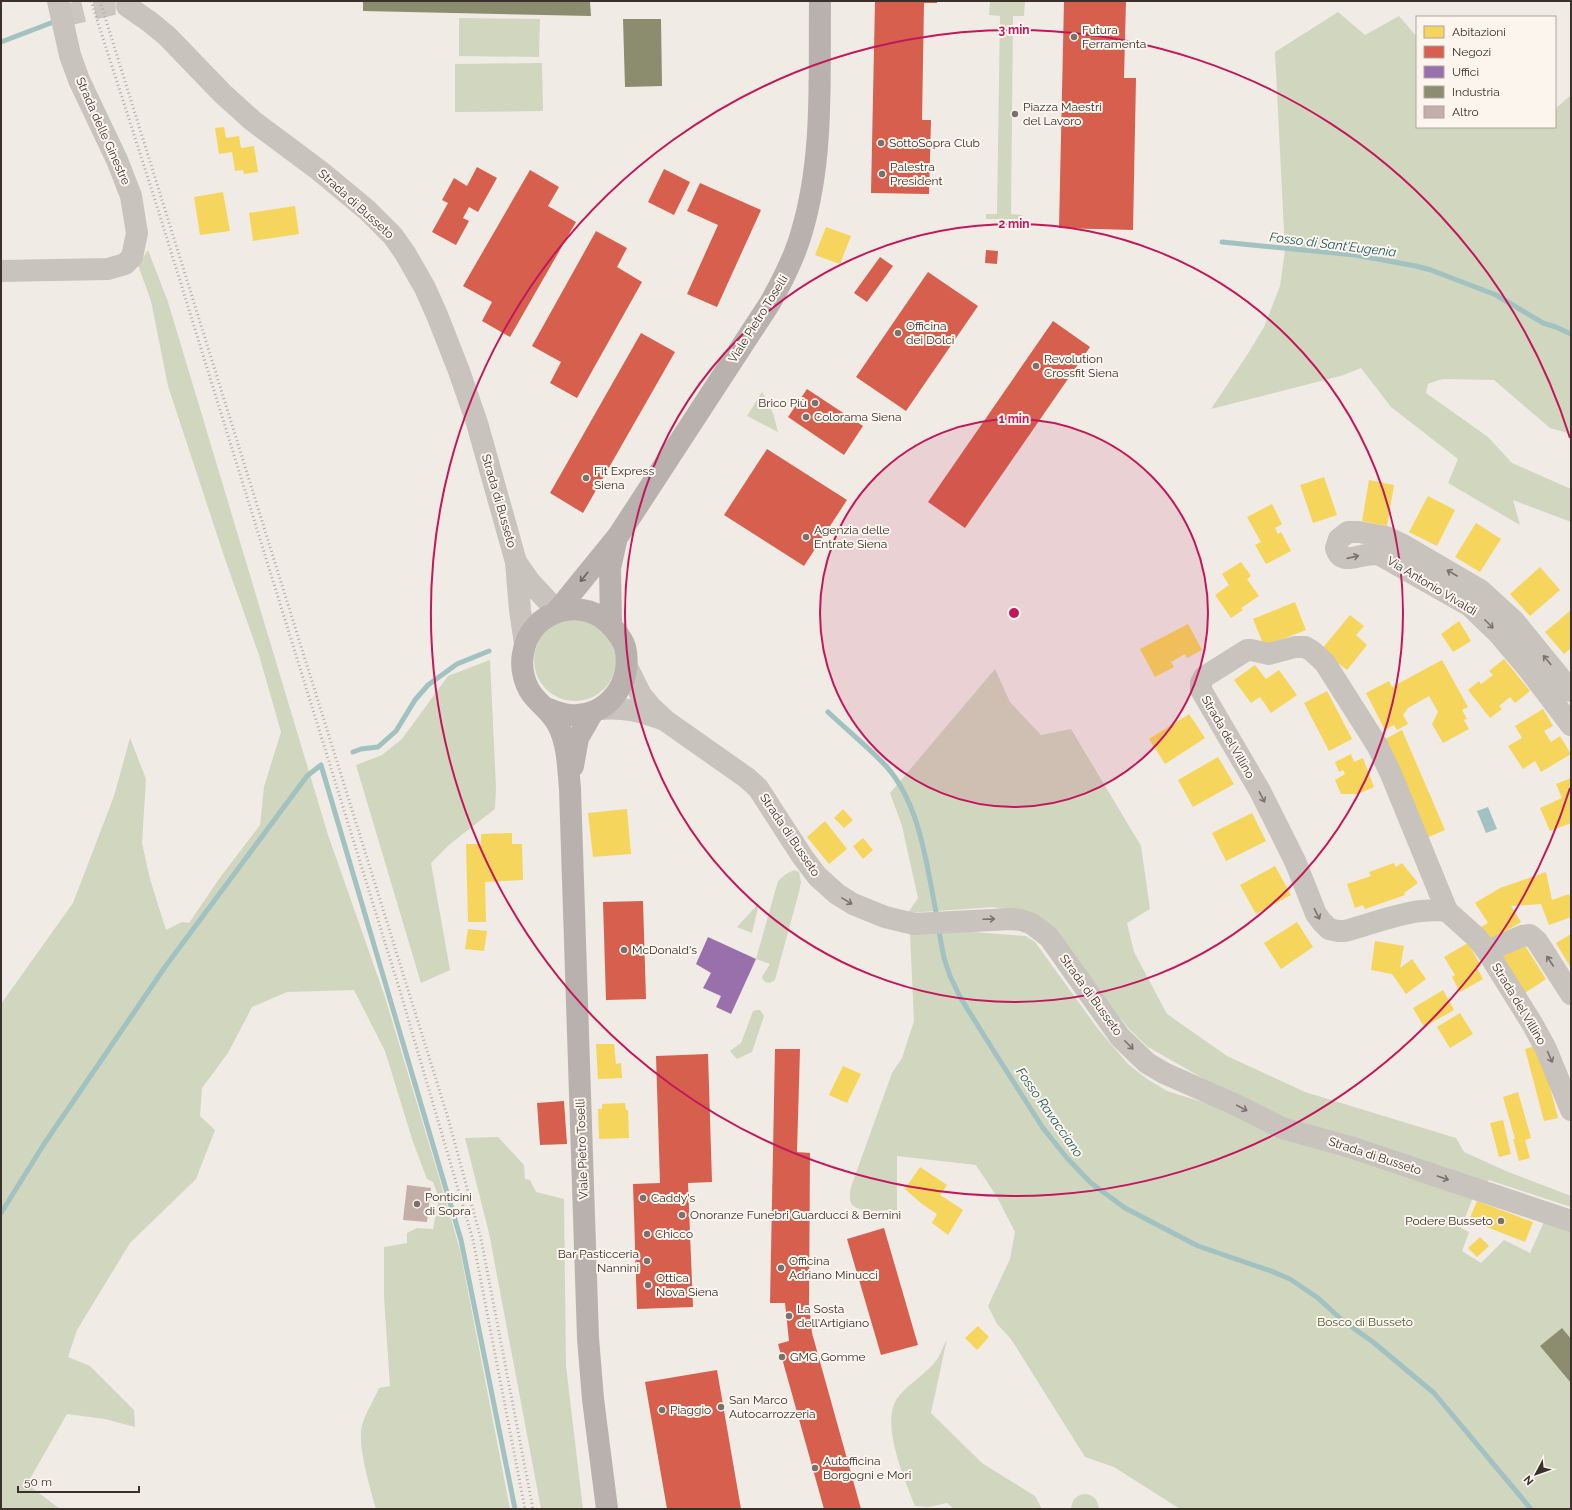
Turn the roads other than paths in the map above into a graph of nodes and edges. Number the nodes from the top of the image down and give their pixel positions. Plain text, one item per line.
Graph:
1 (820, 1) edge
2 (127, 6) tunnel mouth
3 (60, 8) edge
4 (1, 271) edge
5 (618, 536) junction
6 (516, 562) junction
7 (557, 612) junction
8 (611, 625) junction
9 (525, 644) junction
10 (627, 667) junction
11 (1571, 691) edge
12 (546, 708) junction
13 (597, 711) junction
14 (666, 721) junction
15 (1571, 725) edge
16 (570, 789) junction
17 (1447, 911) junction
18 (1487, 951) junction
19 (1571, 994) edge
20 (1571, 1110) edge
21 (1571, 1221) edge
22 (606, 1509) edge

1 - 5 main road, Viale Pietro Toselli
2 - 6 street, Strada di Busseto
3 - 4 street, Strada delle Ginestre
5 -> 7 main road, Viale Pietro Toselli
5 - 8 main road, Viale Pietro Toselli
6 - 7 street, Strada di Busseto
6 - 9 street, Strada di Busseto
7 - 8 main road, Viale Pietro Toselli
7 - 9 main road, Viale Pietro Toselli
8 - 10 main road, Viale Pietro Toselli
9 - 12 main road, Viale Pietro Toselli
10 - 13 main road, Viale Pietro Toselli
10 - 14 street, Strada di Busseto
11 -> 15 street, Via Antonio Vivaldi
12 - 13 main road, Viale Pietro Toselli
12 - 16 main road, Viale Pietro Toselli
13 - 14 street, Strada di Busseto
13 - 16 main road, Viale Pietro Toselli
14 -> 21 street, Strada di Busseto
16 - 22 main road, Viale Pietro Toselli
17 -> 17 street, Strada del Villino
17 - 18 street, Strada del Villino
19 -> 18 street
18 -> 20 street, Strada del Villino

